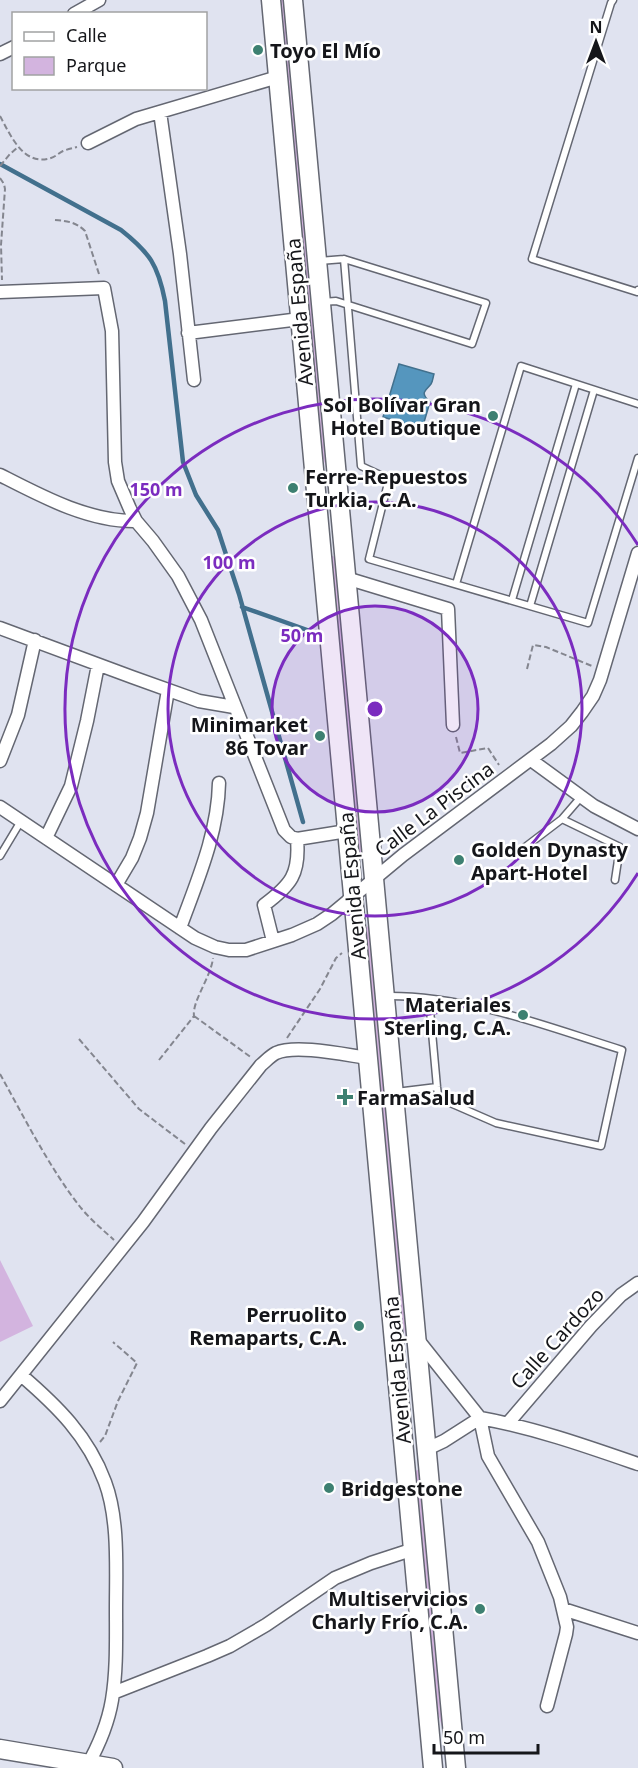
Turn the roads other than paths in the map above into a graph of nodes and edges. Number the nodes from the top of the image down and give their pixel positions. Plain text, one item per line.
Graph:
1 (99, 0) edge
2 (271, 0) edge
3 (294, 0) edge
4 (613, 0) edge
5 (78, 12) edge
6 (278, 77) junction
7 (160, 112) junction
8 (88, 143) road end
9 (344, 259) junction
10 (317, 261) junction
11 (638, 290) edge
12 (1, 292) edge
13 (321, 302) junction
14 (348, 305) junction
15 (300, 319) junction
16 (189, 333) junction
17 (194, 380) dead end
18 (576, 384) junction
19 (594, 390) junction
20 (638, 404) edge
21 (638, 458) edge
22 (0, 475) edge
23 (136, 521) junction
24 (344, 547) junction
25 (321, 549) junction
26 (638, 553) edge
27 (346, 578) junction
28 (456, 584) junction
29 (512, 600) junction
30 (530, 606) junction
31 (0, 627) edge
32 (35, 640) junction
33 (98, 665) junction
34 (168, 690) junction
35 (234, 707) junction
36 (453, 725) road end
37 (531, 760) junction
38 (0, 761) edge
39 (219, 783) dead end
40 (581, 797) junction
41 (0, 807) edge
42 (562, 819) junction
43 (21, 821) junction
44 (638, 829) edge
45 (347, 831) junction
46 (46, 838) junction
47 (297, 839) junction
48 (516, 854) dead end
49 (0, 856) edge
50 (374, 879) junction
51 (615, 880) dead end
52 (116, 885) junction
53 (353, 896) junction
54 (180, 928) junction
55 (273, 941) junction
56 (385, 996) junction
57 (429, 999) junction
58 (368, 1058) junction
59 (437, 1087) junction
60 (394, 1092) junction
61 (638, 1283) edge
62 (417, 1339) junction
63 (21, 1375) junction
64 (0, 1401) edge
65 (480, 1419) junction
66 (508, 1423) junction
67 (427, 1449) junction
68 (405, 1456) junction
69 (638, 1464) edge
70 (414, 1549) junction
71 (563, 1610) junction
72 (638, 1634) edge
73 (113, 1693) junction
74 (548, 1706) dead end
75 (0, 1749) edge
76 (87, 1766) edge
77 (113, 1768) edge
78 (433, 1768) edge
79 (456, 1768) edge

1 - 5 street
2 - 6 main road, Avenida España
3 - 10 main road, Avenida España
4 - 11 lane
6 - 7 street
6 - 15 main road, Avenida España
7 - 8 street
7 - 16 street
9 - 10 lane
9 - 14 lane
9 - 14 lane
10 - 13 main road, Avenida España
12 - 23 street
13 - 14 lane
13 - 24 main road, Avenida España
14 - 28 lane
15 - 16 street
15 - 25 main road, Avenida España
16 - 17 street
18 - 19 lane
18 - 28 lane
18 - 29 lane
19 - 20 lane
19 - 30 lane
21 - 30 lane
22 - 23 street
23 - 35 street
24 - 25 main road
24 - 27 main road, Avenida España
25 - 45 main road, Avenida España
26 - 37 street, Calle La Piscina
27 - 36 street
27 - 50 main road, Avenida España
28 - 29 lane
29 - 30 lane
31 - 32 street
32 - 33 street
32 - 38 street
33 - 34 street
33 - 46 street
34 - 35 street
34 - 52 street
35 - 47 street
37 - 40 street
37 - 50 street, Calle La Piscina
39 - 54 street
40 - 42 lane
40 - 44 street
41 - 43 street, Calle La Piscina
42 - 48 lane
42 - 51 lane
43 - 46 street, Calle La Piscina
43 - 49 lane
45 - 47 street
45 - 53 main road, Avenida España
46 - 52 street, Calle La Piscina
47 - 55 street
50 - 53 street, Calle La Piscina
50 - 56 main road, Avenida España
52 - 54 street, Calle La Piscina
53 - 55 street, Calle La Piscina
53 - 58 main road, Avenida España
54 - 55 street, Calle La Piscina
56 - 57 lane
56 - 60 main road, Avenida España
57 - 59 lane
57 - 59 lane
58 - 63 street
58 - 68 main road, Avenida España
59 - 60 lane
60 - 62 main road, Avenida España
61 - 66 street, Calle Cardozo
62 - 65 street
62 - 67 main road, Avenida España
63 - 64 street
63 - 73 street
65 - 66 street
65 - 67 street
65 - 71 street
66 - 69 street
67 - 68 main road
67 - 79 main road, Avenida España
68 - 70 main road, Avenida España
70 - 73 street
70 - 78 main road, Avenida España
71 - 72 street
71 - 74 street
73 - 76 street
75 - 76 main road
76 - 77 main road

